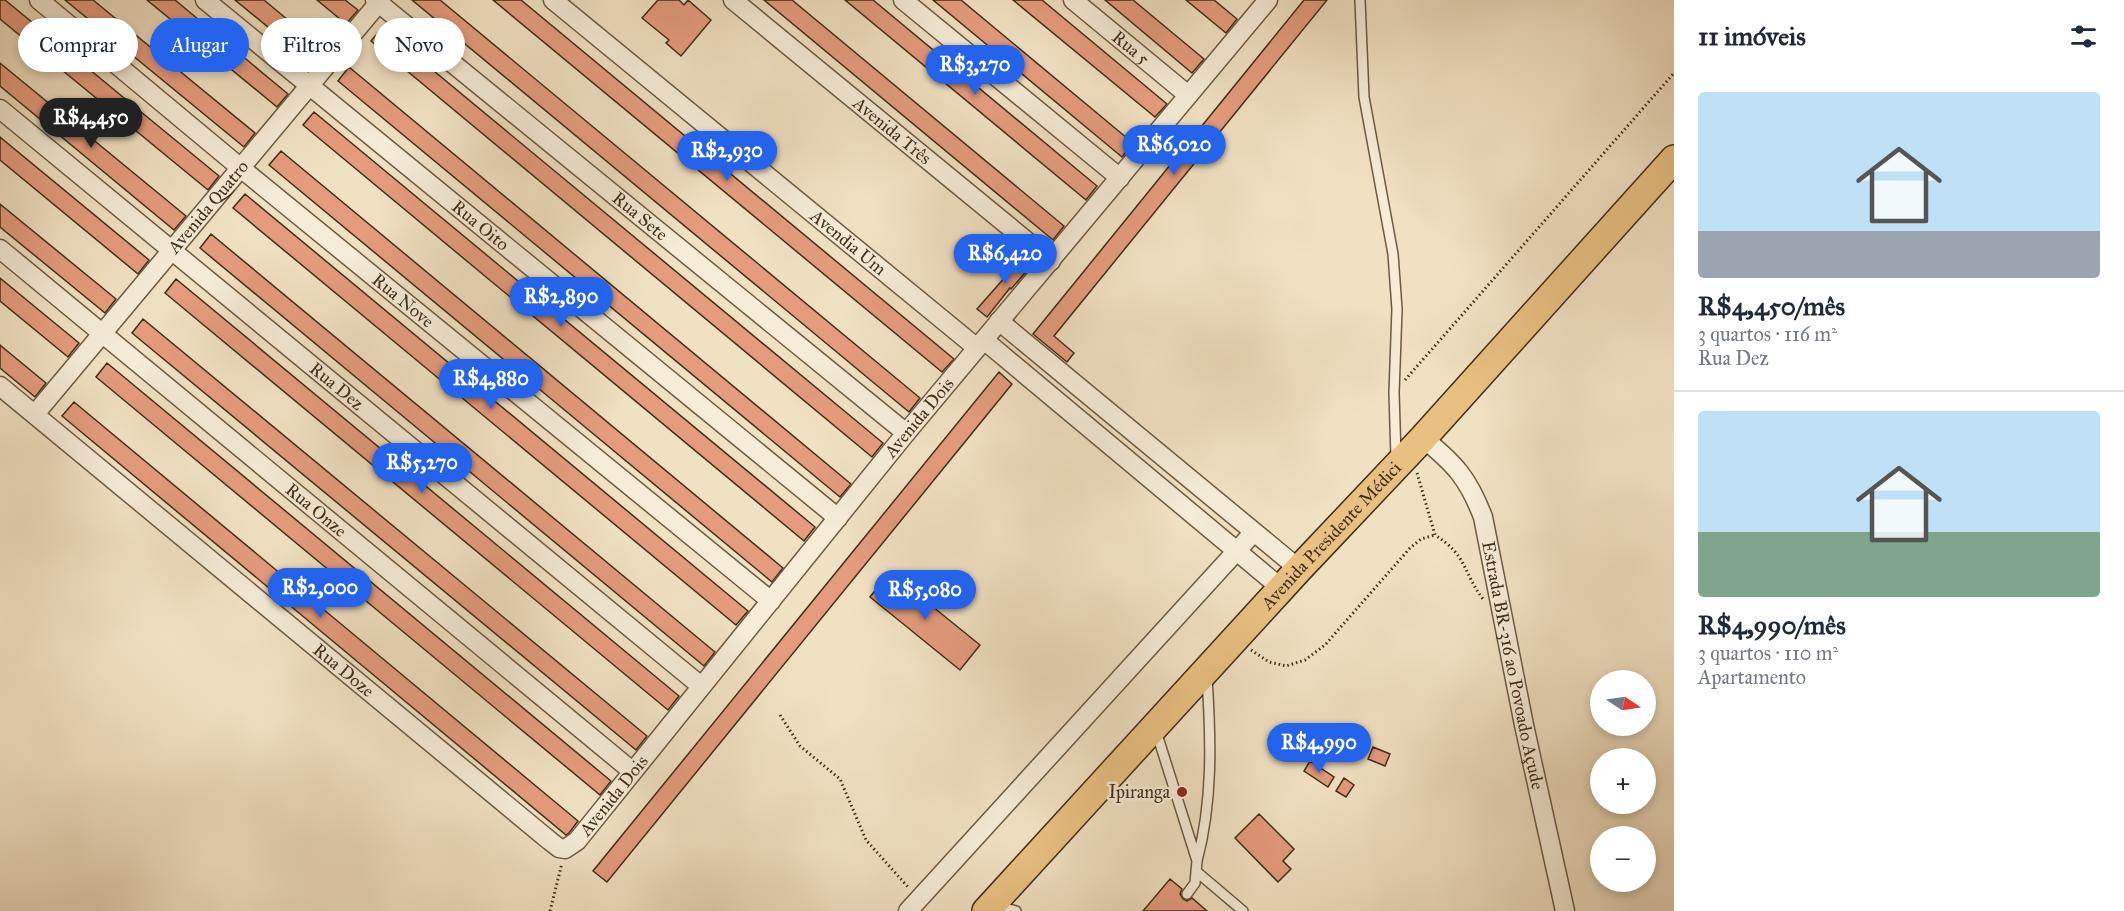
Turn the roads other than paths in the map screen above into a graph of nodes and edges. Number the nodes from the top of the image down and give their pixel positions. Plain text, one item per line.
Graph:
1 (39, 0) edge
2 (205, 0) edge
3 (553, 0) edge
4 (733, 0) edge
5 (903, 0) edge
6 (1073, 0) edge
7 (1360, 0) edge
8 (378, 1) edge
9 (1258, 3) edge
10 (310, 86) junction
11 (1188, 95) junction
12 (0, 109) edge
13 (1674, 159) edge
14 (242, 169) junction
15 (1120, 178) junction
16 (0, 249) edge
17 (171, 251) junction
18 (1051, 261) junction
19 (999, 321) junction
20 (104, 334) junction
21 (980, 344) junction
22 (0, 386) edge
23 (35, 414) junction
24 (906, 433) junction
25 (1410, 451) junction
26 (838, 518) junction
27 (1253, 533) junction
28 (1236, 551) junction
29 (1290, 579) junction
30 (771, 601) junction
31 (1207, 669) junction
32 (701, 686) junction
33 (1154, 726) junction
34 (632, 771) junction
35 (571, 845) joint
36 (1197, 861) junction
37 (1197, 872) junction
38 (1187, 894) dead end
39 (914, 905) edge
40 (998, 909) edge
41 (1243, 911) edge
42 (1565, 911) edge

1 - 14 street, Rua Nove
2 - 10 street, Rua Oito
3 - 21 street, Avendia Um
4 - 18 street, Avenida Três
5 - 15 street
6 - 11 street, Rua 5
7 - 25 lane
8 - 10 street, Avenida Quatro
8 - 24 street, Rua Sete
9 - 11 street, Avenida Dois
10 - 14 street, Avenida Quatro
10 - 26 street, Rua Oito
11 - 15 street, Avenida Dois
12 - 17 street, Rua Dez
13 - 25 main road, Avenida Presidente Médici
14 - 17 street, Avenida Quatro
14 - 30 street, Rua Nove
15 - 18 street, Avenida Dois
16 - 20 street, Rua Onze
17 - 20 street, Avenida Quatro
17 - 32 street, Rua Dez
18 - 19 street, Avenida Dois
19 - 21 street, Avenida Dois
19 - 27 street
20 - 23 street, Avenida Quatro
20 - 34 street, Rua Onze
21 - 24 street, Avenida Dois
21 - 28 street, Avendia Um
22 - 23 street, Rua Doze
23 - 35 street, Rua Doze
24 - 26 street, Avenida Dois
25 - 29 main road, Avenida Presidente Médici
25 - 42 street, Estrada BR-316 ao Povoado Açude
26 - 30 street, Avenida Dois
27 - 28 street
27 - 29 street
28 - 29 street, Avendia Um
28 - 39 street
29 - 31 main road, Avenida Presidente Médici
30 - 32 street, Avenida Dois
31 - 33 main road, Avenida Presidente Médici
31 - 36 lane
32 - 34 street, Avenida Dois
33 - 36 lane
33 - 40 main road, Avenida Presidente Médici
34 - 35 street, Avenida Dois
36 - 37 lane
37 - 38 lane
37 - 41 lane

